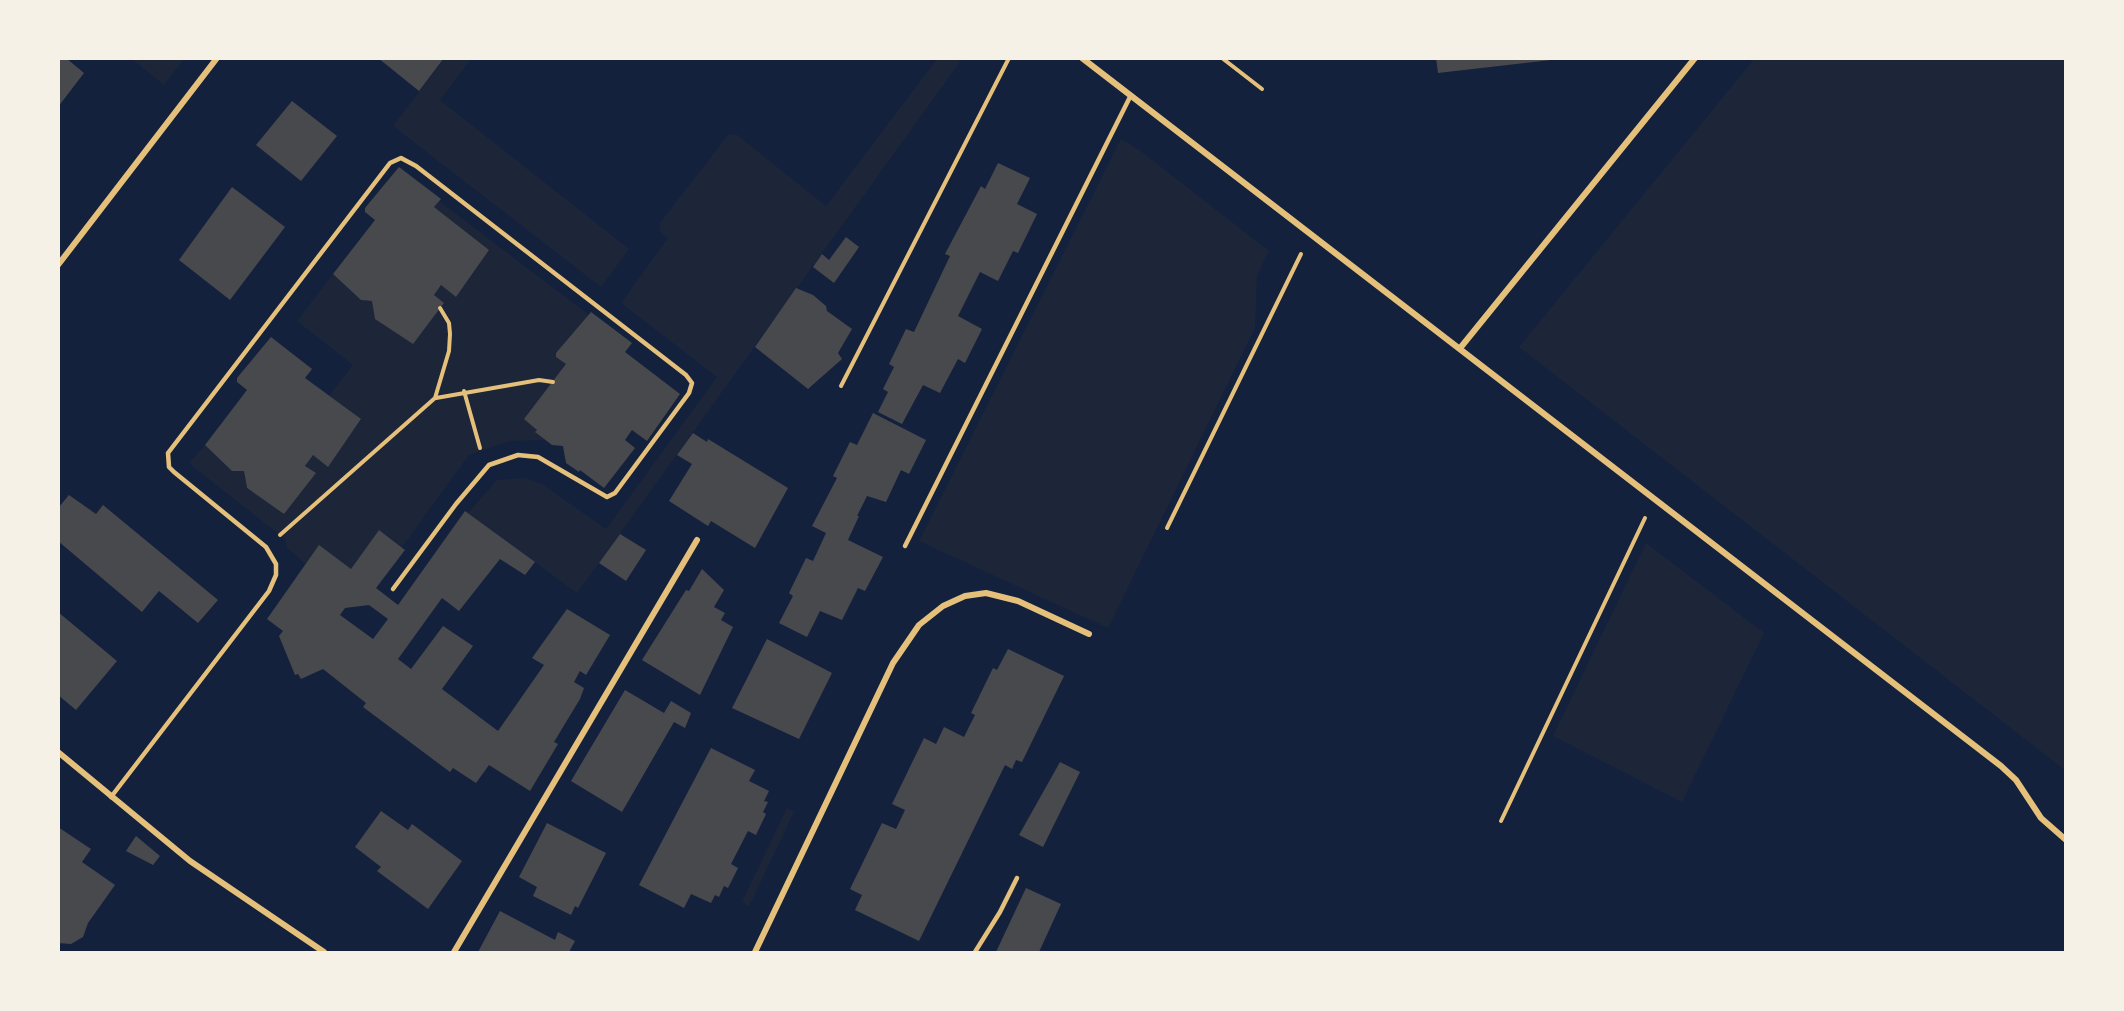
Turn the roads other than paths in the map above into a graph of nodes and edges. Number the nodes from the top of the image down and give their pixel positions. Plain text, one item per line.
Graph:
1 (217, 58) edge
2 (1082, 58) edge
3 (1695, 58) edge
4 (1131, 95) junction
5 (58, 265) edge
6 (1461, 347) junction
7 (697, 540) dead end
8 (905, 546) dead end
9 (393, 589) dead end
10 (1089, 634) dead end
11 (58, 752) edge
12 (111, 796) junction
13 (2066, 840) edge
14 (1017, 878) dead end
15 (324, 952) edge
16 (454, 952) edge
17 (755, 952) edge
18 (975, 952) edge

1 - 5 street
2 - 4 street
3 - 6 street
4 - 6 street
4 - 8 lane
6 - 13 street
7 - 16 street
9 - 12 lane
10 - 17 street
11 - 12 street
12 - 15 street
14 - 18 lane

